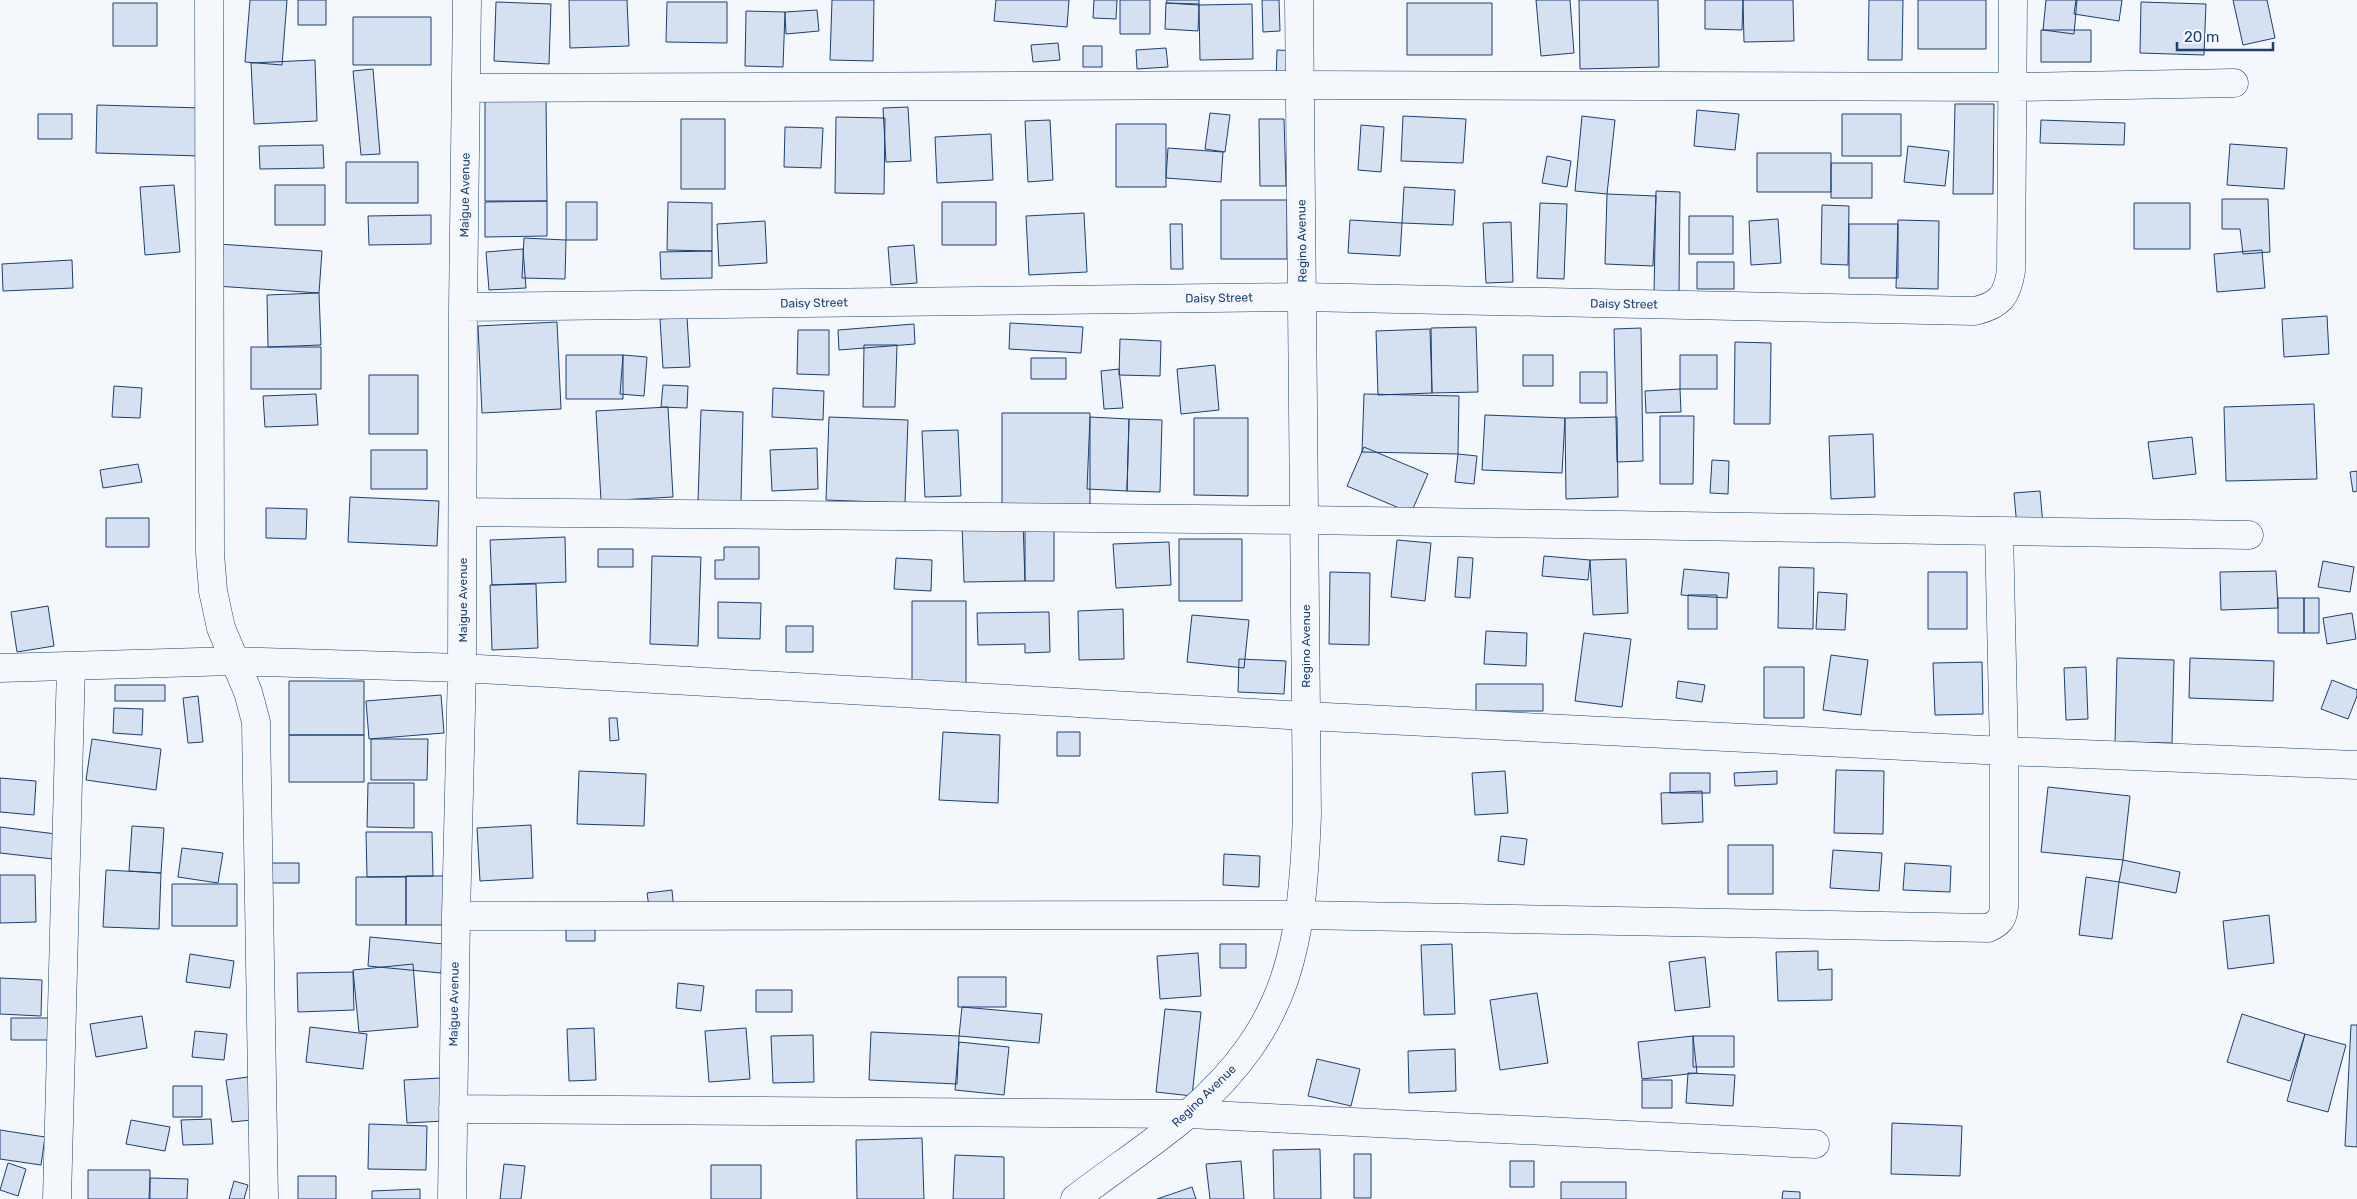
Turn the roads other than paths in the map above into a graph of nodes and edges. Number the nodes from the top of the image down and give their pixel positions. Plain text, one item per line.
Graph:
1 (209, 0) edge
2 (467, 0) edge
3 (1299, 0) edge
4 (2013, 0) edge
5 (2234, 83) dead end
6 (1300, 86) junction
7 (2014, 87) junction
8 (466, 88) junction
9 (1302, 297) junction
10 (463, 308) junction
11 (463, 512) junction
12 (1305, 520) junction
13 (1999, 530) junction
14 (2249, 535) dead end
15 (233, 661) junction
16 (71, 666) junction
17 (0, 668) edge
18 (462, 668) junction
19 (1306, 716) junction
20 (2004, 751) junction
21 (2357, 765) edge
22 (1301, 915) junction
23 (456, 916) junction
24 (453, 1109) junction
25 (1188, 1114) junction
26 (1815, 1144) dead end
27 (57, 1199) edge
28 (264, 1199) edge
29 (452, 1199) edge
30 (1075, 1199) edge

1 - 15 street
2 - 8 street, Maigue Avenue
3 - 6 street, Regino Avenue
4 - 7 street
5 - 7 street
6 - 7 street
6 - 8 street
6 - 9 street, Regino Avenue
7 - 9 street, Daisy Street
8 - 10 street, Maigue Avenue
9 - 10 street, Daisy Street
9 - 12 street, Regino Avenue
10 - 11 street, Maigue Avenue
11 - 12 street
11 - 18 street, Maigue Avenue
12 - 13 street
12 - 19 street, Regino Avenue
13 - 14 street
13 - 20 street
15 - 16 street
15 - 18 street
15 - 28 street
16 - 17 street
16 - 27 street
18 - 19 street
18 - 23 street, Maigue Avenue
19 - 20 street
19 - 22 street, Regino Avenue
20 - 21 street
20 - 22 street
22 - 23 street
22 - 25 street, Regino Avenue
23 - 24 street, Maigue Avenue
24 - 25 street
24 - 29 street, Maigue Avenue
25 - 26 street
25 - 30 street, Regino Avenue

